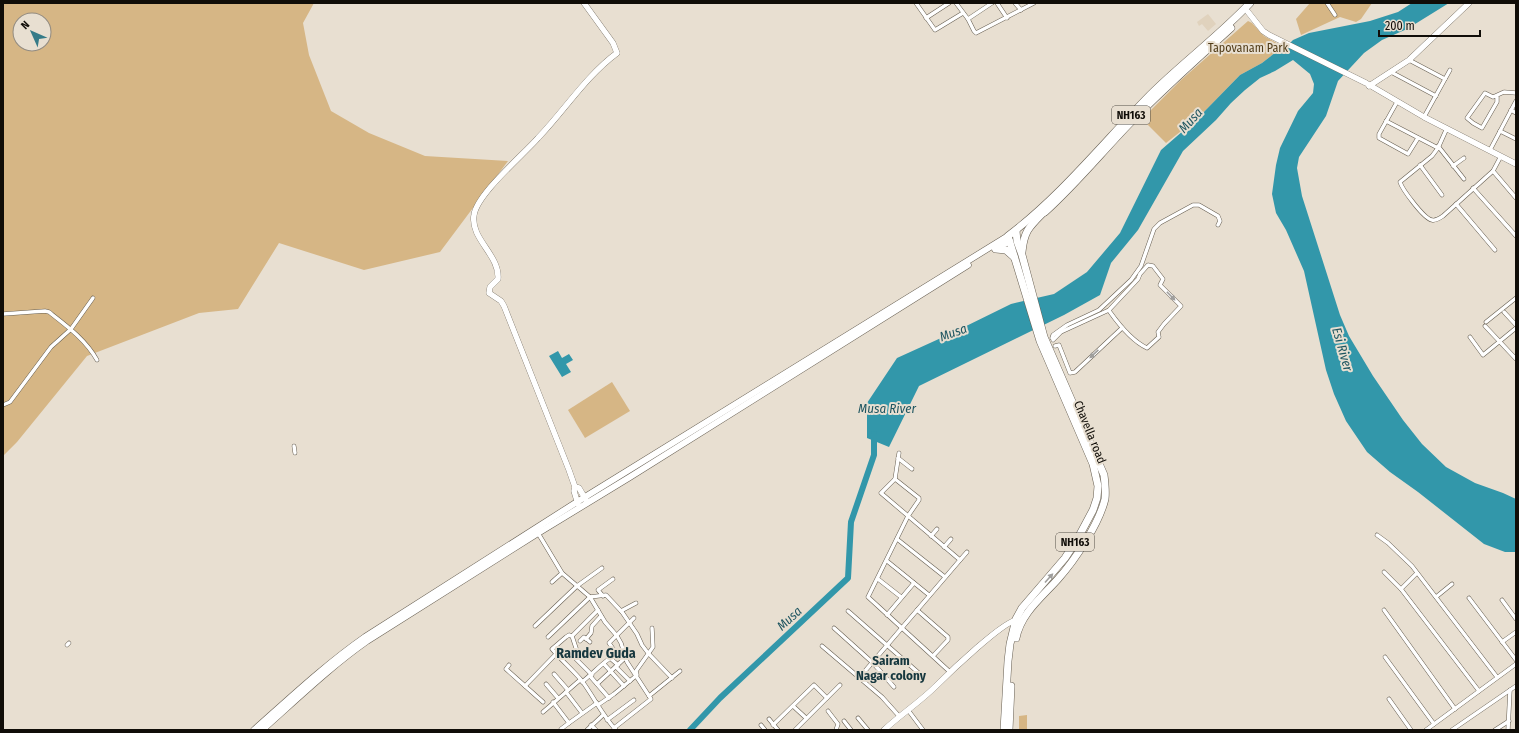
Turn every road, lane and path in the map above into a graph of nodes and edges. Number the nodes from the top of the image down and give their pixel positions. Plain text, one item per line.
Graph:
1 (584, 3) edge
2 (917, 3) edge
3 (949, 3) edge
4 (963, 3) edge
5 (992, 3) edge
6 (997, 3) edge
7 (1016, 3) edge
8 (1034, 3) edge
9 (1250, 3) edge
10 (1257, 3) edge
11 (1327, 3) edge
12 (1469, 3) edge
13 (957, 4) edge
14 (1021, 10) junction
15 (1248, 12) junction
16 (963, 13) junction
17 (1334, 15) dead end
18 (926, 18) junction
19 (1007, 18) junction
20 (968, 19) junction
21 (1409, 60) junction
22 (1450, 70) dead end
23 (1391, 72) junction
24 (1445, 79) junction
25 (1368, 85) junction
26 (1516, 93) edge
27 (1436, 96) junction
28 (1497, 97) junction
29 (1516, 101) edge
30 (1397, 102) junction
31 (1511, 110) junction
32 (1516, 113) edge
33 (1424, 117) junction
34 (1386, 120) junction
35 (1447, 128) junction
36 (1500, 131) junction
37 (1418, 138) junction
38 (1516, 139) edge
39 (1438, 147) junction
40 (1490, 150) junction
41 (1501, 156) junction
42 (1464, 158) dead end
43 (1516, 164) edge
44 (1420, 165) junction
45 (1453, 166) junction
46 (1493, 171) junction
47 (1464, 179) dead end
48 (1473, 188) junction
49 (1442, 195) dead end
50 (1516, 198) edge
51 (1456, 204) junction
52 (1046, 211) junction
53 (1218, 225) dead end
54 (1516, 236) edge
55 (1013, 238) junction
56 (996, 248) junction
57 (1495, 250) dead end
58 (1022, 255) junction
59 (1014, 258) junction
60 (93, 298) dead end
61 (1516, 298) edge
62 (1109, 310) junction
63 (1504, 312) dead end
64 (3, 314) edge
65 (1516, 326) edge
66 (1122, 328) junction
67 (71, 329) junction
68 (1470, 337) dead end
69 (1500, 342) junction
70 (1053, 343) junction
71 (1516, 359) edge
72 (97, 360) dead end
73 (3, 405) edge
74 (294, 446) dead end
75 (295, 452) dead end
76 (899, 453) dead end
77 (898, 458) junction
78 (912, 469) dead end
79 (895, 479) junction
80 (575, 487) junction
81 (586, 501) junction
82 (578, 505) junction
83 (908, 516) junction
84 (937, 529) dead end
85 (537, 530) junction
86 (1377, 535) dead end
87 (931, 536) junction
88 (897, 539) junction
89 (951, 539) dead end
90 (944, 547) junction
91 (967, 552) dead end
92 (960, 560) junction
93 (887, 561) junction
94 (602, 568) dead end
95 (1384, 572) dead end
96 (562, 573) junction
97 (1418, 573) junction
98 (945, 577) junction
99 (614, 579) dead end
100 (878, 579) junction
101 (552, 582) dead end
102 (914, 583) junction
103 (1452, 584) dead end
104 (578, 586) junction
105 (1401, 589) junction
106 (929, 595) junction
107 (603, 596) junction
108 (590, 597) junction
109 (901, 597) junction
110 (1436, 597) junction
111 (1469, 598) dead end
112 (1502, 600) dead end
113 (636, 602) dead end
114 (598, 610) junction
115 (917, 610) junction
116 (1384, 610) dead end
117 (621, 611) junction
118 (848, 611) dead end
119 (887, 615) junction
120 (601, 616) junction
121 (634, 618) dead end
122 (1516, 619) edge
123 (589, 620) junction
124 (1019, 620) junction
125 (630, 623) junction
126 (593, 625) junction
127 (535, 626) dead end
128 (652, 628) dead end
129 (834, 628) dead end
130 (902, 628) junction
131 (1516, 632) edge
132 (572, 636) junction
133 (616, 636) junction
134 (548, 637) dead end
135 (580, 642) dead end
136 (1502, 642) junction
137 (887, 645) junction
138 (822, 646) dead end
139 (624, 651) junction
140 (616, 653) junction
141 (648, 653) junction
142 (556, 654) junction
143 (933, 656) junction
144 (626, 657) junction
145 (1384, 657) dead end
146 (610, 658) junction
147 (1516, 660) edge
148 (873, 663) junction
149 (604, 664) junction
150 (1516, 664) edge
151 (509, 665) dead end
152 (617, 666) junction
153 (611, 671) junction
154 (680, 671) dead end
155 (950, 672) junction
156 (554, 674) dead end
157 (636, 675) junction
158 (591, 676) junction
159 (920, 676) dead end
160 (1498, 677) junction
161 (672, 678) junction
162 (860, 678) junction
163 (581, 681) junction
164 (630, 681) junction
165 (546, 684) dead end
166 (597, 684) junction
167 (840, 685) dead end
168 (525, 686) junction
169 (624, 686) junction
170 (1516, 686) edge
171 (894, 687) dead end
172 (1510, 690) junction
173 (567, 691) junction
174 (1479, 691) junction
175 (649, 696) junction
176 (558, 698) junction
177 (609, 698) junction
178 (827, 698) junction
179 (1389, 699) dead end
180 (634, 700) dead end
181 (543, 702) dead end
182 (553, 702) junction
183 (598, 704) junction
184 (794, 706) junction
185 (1455, 709) junction
186 (908, 710) junction
187 (828, 711) dead end
188 (544, 712) dead end
189 (582, 713) junction
190 (603, 715) junction
191 (899, 716) junction
192 (806, 718) junction
193 (858, 718) dead end
194 (769, 719) dead end
195 (607, 720) junction
196 (1509, 720) junction
197 (844, 721) dead end
198 (569, 723) junction
199 (1434, 724) junction
200 (592, 725) junction
201 (761, 725) dead end
202 (773, 725) junction
203 (561, 729) edge
204 (615, 729) edge
205 (254, 730) edge
206 (262, 730) edge
207 (587, 730) edge
208 (596, 730) edge
209 (765, 730) edge
210 (778, 730) edge
211 (796, 730) edge
212 (836, 730) edge
213 (851, 730) edge
214 (868, 730) edge
215 (884, 730) edge
216 (923, 730) edge
217 (1004, 730) edge
218 (1009, 730) edge
219 (1410, 730) edge
220 (1426, 730) edge
221 (1452, 730) edge
222 (1495, 730) edge
223 (1508, 730) edge

1 - 80 street
2 - 18 street
3 - 18 street
4 - 13 street
5 - 20 street
6 - 19 street
7 - 14 street
8 - 14 street
9 - 55 highway, NH163
10 - 15 highway, NH163
11 - 17 street
12 - 21 street
13 - 16 street
14 - 19 street
15 - 25 street
15 - 52 highway, NH163
16 - 18 street
16 - 20 street
19 - 20 street
21 - 23 street
21 - 24 street
22 - 24 street
23 - 25 street
23 - 27 street
24 - 27 street
25 - 30 street
26 - 28 street
27 - 33 street
28 - 28 street
29 - 31 street
30 - 33 street
30 - 34 street
31 - 32 street
31 - 36 street
33 - 35 street
34 - 37 street
34 - 37 street
35 - 39 street
35 - 40 street
36 - 38 street
36 - 40 street
37 - 39 street
39 - 44 street
39 - 45 street
40 - 41 street
41 - 43 street
41 - 46 street
42 - 45 street
44 - 49 street
44 - 51 street
45 - 47 street
46 - 48 street
46 - 50 street
48 - 51 street
48 - 54 street
51 - 57 street
52 - 55 highway
52 - 58 highway, NH163
53 - 70 street
55 - 56 main road
55 - 58 highway, NH163
55 - 59 highway, Chavella road / NH163
55 - 81 main road
56 - 59 highway
56 - 81 main road
58 - 70 highway, NH163
59 - 70 highway, Chavella road / NH163
60 - 67 street
61 - 69 street
62 - 66 street
62 -> 66 street
62 - 70 street
63 - 65 street
64 - 67 street
65 - 69 street
66 -> 70 street
67 - 72 street
67 - 73 street
68 - 69 street
69 - 71 street
70 - 124 highway, Chavella road / NH163
74 - 75 street
76 - 77 street
77 - 78 street
77 - 79 street
79 - 83 street
79 - 83 street
80 - 81 street
80 - 82 street
81 - 82 main road
82 - 85 main road
83 - 87 street
83 - 88 street
84 - 87 street
85 - 96 street
85 - 205 main road
85 - 206 main road
86 - 97 street
87 - 90 street
88 - 93 street
88 - 98 street
89 - 90 street
90 - 92 street
91 - 92 street
92 - 98 street
93 - 100 street
93 - 102 street
94 - 104 street
95 - 105 street
96 - 101 street
96 - 104 street
97 - 105 street
97 - 110 street
98 - 106 street
99 - 107 street
100 - 109 street
100 - 119 street
102 - 106 street
102 - 109 street
103 - 110 street
104 - 108 street
104 - 127 street
105 - 174 street
106 - 115 street
107 - 108 street
107 - 117 street
108 - 114 street
108 - 134 street
109 - 119 street
110 - 160 street
111 - 136 street
112 - 122 street
113 - 117 street
114 - 120 street
114 - 123 street
115 - 130 street
115 - 143 street
116 - 185 street
117 - 125 street
118 - 137 street
119 - 130 street
120 - 126 street
120 - 133 street
121 - 125 street
123 - 126 street
123 - 132 street
124 - 155 street
124 - 217 highway, Chavella road / NH163
124 - 218 highway, Chavella road / NH163
125 - 133 street
125 - 141 street
126 - 135 street
128 - 141 street
129 - 148 street
130 - 137 street
130 - 143 street
131 - 136 street
132 - 142 street
132 - 158 street
133 - 139 street
133 - 140 street
136 - 147 street
137 - 148 street
137 - 159 street
138 - 162 street
139 - 140 street
139 - 144 street
140 - 146 street
141 - 157 street
141 - 161 street
142 - 163 street
142 - 168 street
143 - 155 street
144 - 152 street
144 - 157 street
145 - 199 street
146 - 149 street
146 - 152 street
148 - 162 street
148 - 171 street
149 - 153 street
149 - 158 street
150 - 160 street
151 - 168 street
152 - 153 street
152 - 164 street
153 - 166 street
153 - 169 street
154 - 161 street
155 - 186 street
156 - 173 street
157 - 164 street
157 - 175 street
158 - 163 street
158 - 166 street
160 - 174 street
161 - 175 street
162 - 191 street
163 - 173 street
163 - 183 street
164 - 169 street
165 - 176 street
166 - 177 street
167 - 178 street
168 - 181 street
169 - 177 street
170 - 172 street
172 - 196 street
172 - 221 street
173 - 176 street
173 - 189 street
174 - 185 street
175 - 204 street
176 - 182 street
177 - 183 street
178 - 184 street
178 - 192 street
179 - 219 street
180 - 195 street
182 - 188 street
182 - 198 street
183 - 189 street
183 - 190 street
184 - 192 street
184 - 202 street
185 - 199 street
186 - 191 street
186 - 216 street
187 - 212 street
189 - 198 street
190 - 195 street
190 - 200 street
191 - 215 street
192 - 211 street
193 - 214 street
194 - 202 street
195 - 204 street
196 - 222 street
196 - 223 street
197 - 213 street
198 - 203 street
199 - 220 street
200 - 207 street
200 - 208 street
201 - 209 street
202 - 210 street

